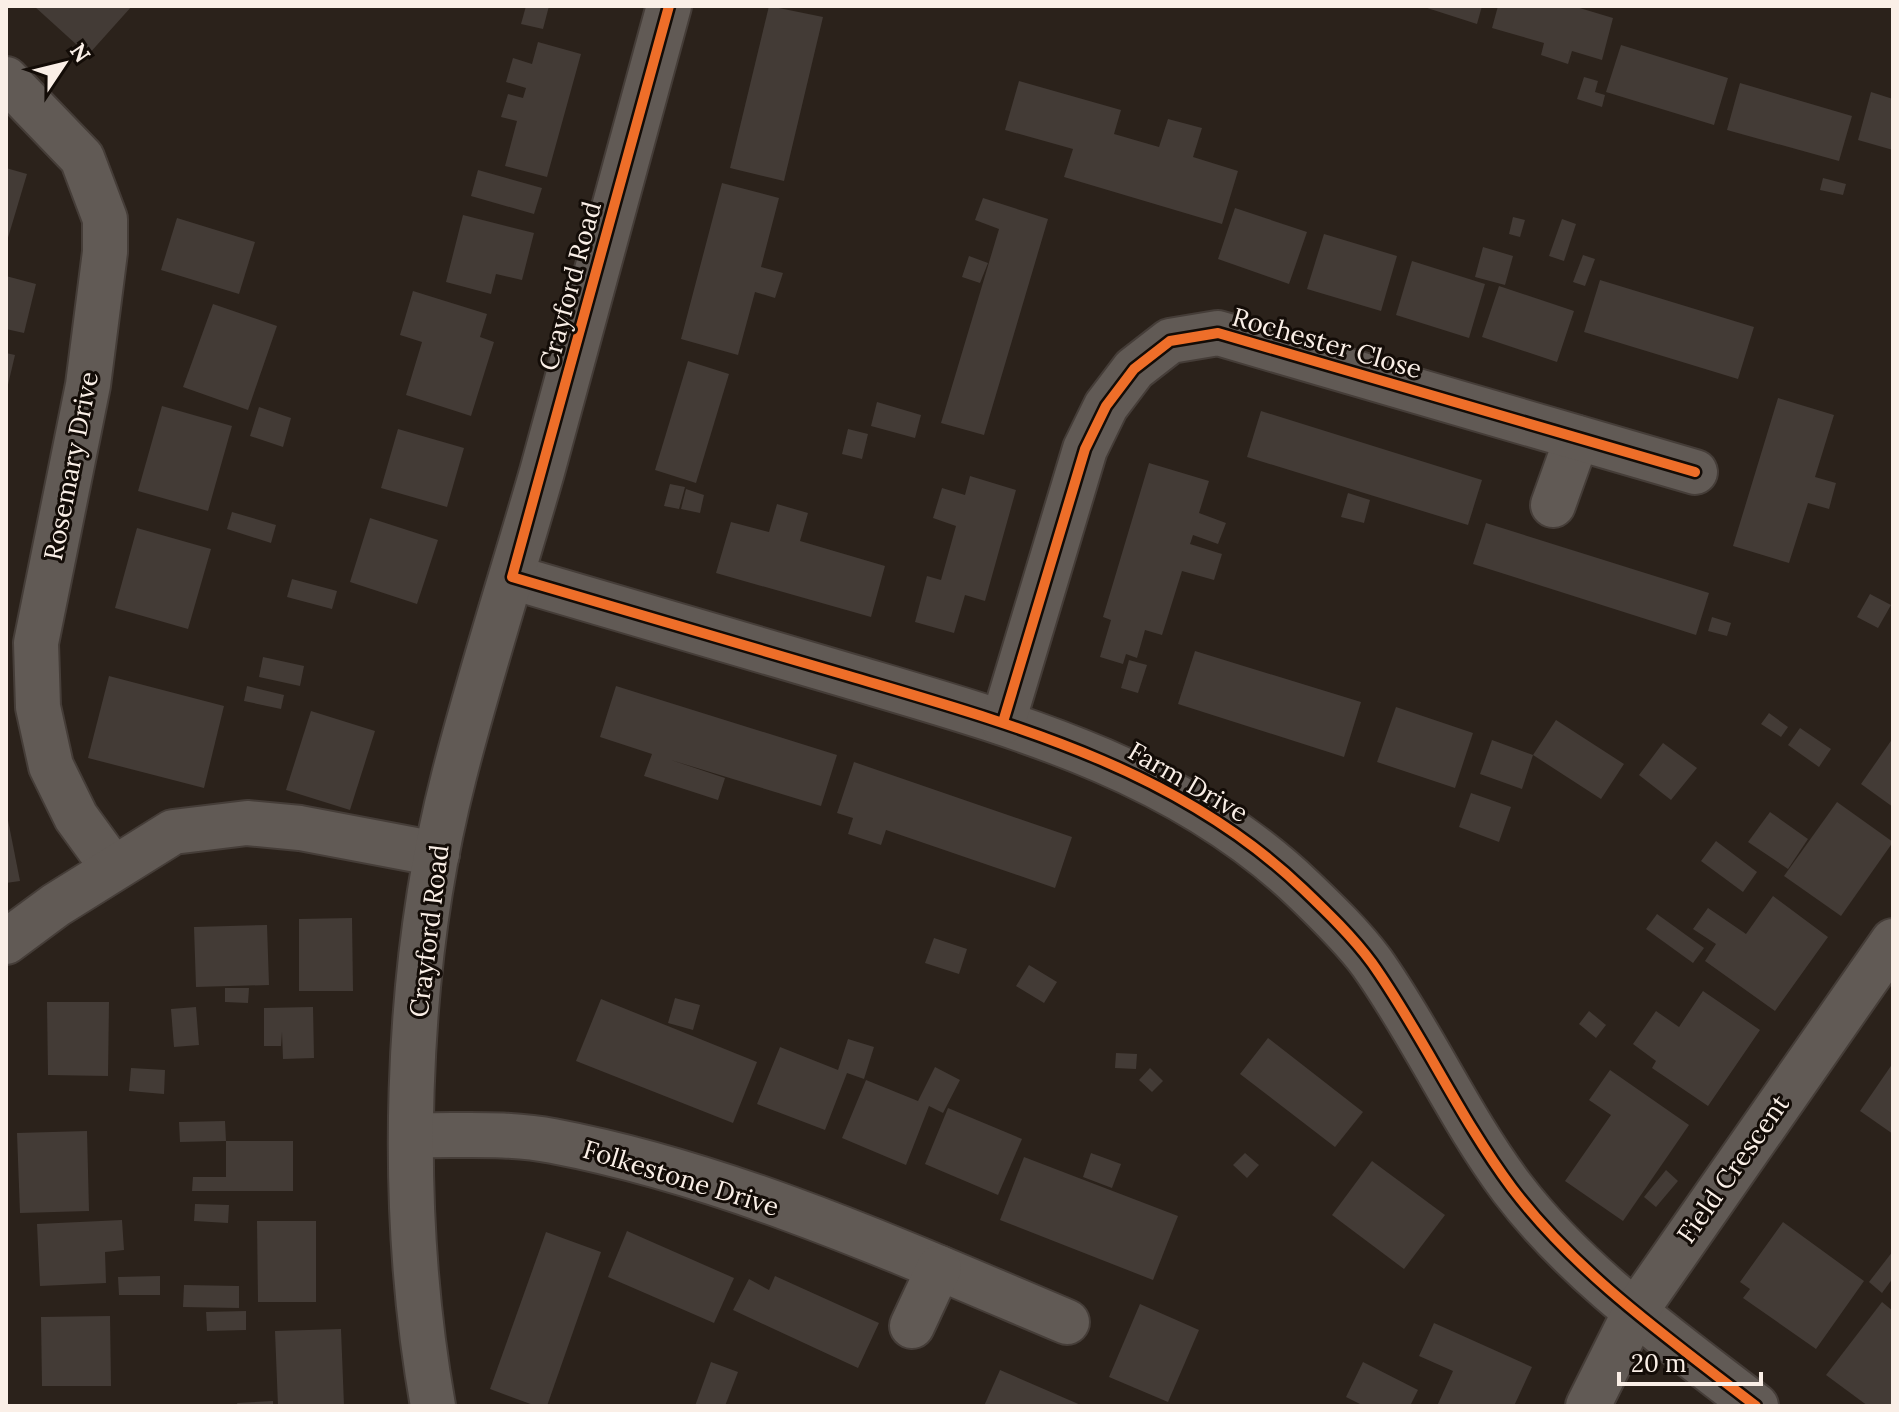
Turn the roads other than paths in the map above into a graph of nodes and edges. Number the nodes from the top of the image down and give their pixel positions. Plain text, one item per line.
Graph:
1 (669, 6) edge
2 (6, 79) edge
3 (1577, 438) junction
4 (1695, 472) dead end
5 (1553, 505) dead end
6 (512, 577) junction
7 (21, 643) edge
8 (1003, 722) junction
9 (437, 854) junction
10 (113, 868) junction
11 (1893, 941) edge
12 (6, 942) edge
13 (413, 1135) junction
14 (939, 1268) junction
15 (1635, 1312) junction
16 (1067, 1322) dead end
17 (912, 1326) dead end
18 (433, 1406) edge
19 (1588, 1406) edge
20 (1756, 1406) edge

1 - 6 street, Crayford Road
2 - 7 street, Rosemary Drive
3 - 4 street, Rochester Close
3 - 5 street
3 - 8 street, Rochester Close
6 - 8 street, Farm Drive
6 - 9 street, Crayford Road
7 - 10 street, Rosemary Drive
8 - 15 street, Farm Drive
9 - 10 street
9 - 13 street, Crayford Road
10 - 12 street
11 - 15 street, Field Crescent
13 - 14 street, Folkestone Drive
13 - 18 street, Crayford Road
14 - 16 street, Folkestone Drive
14 - 17 street
15 - 19 street, Field Crescent
15 - 20 street, Farm Drive

